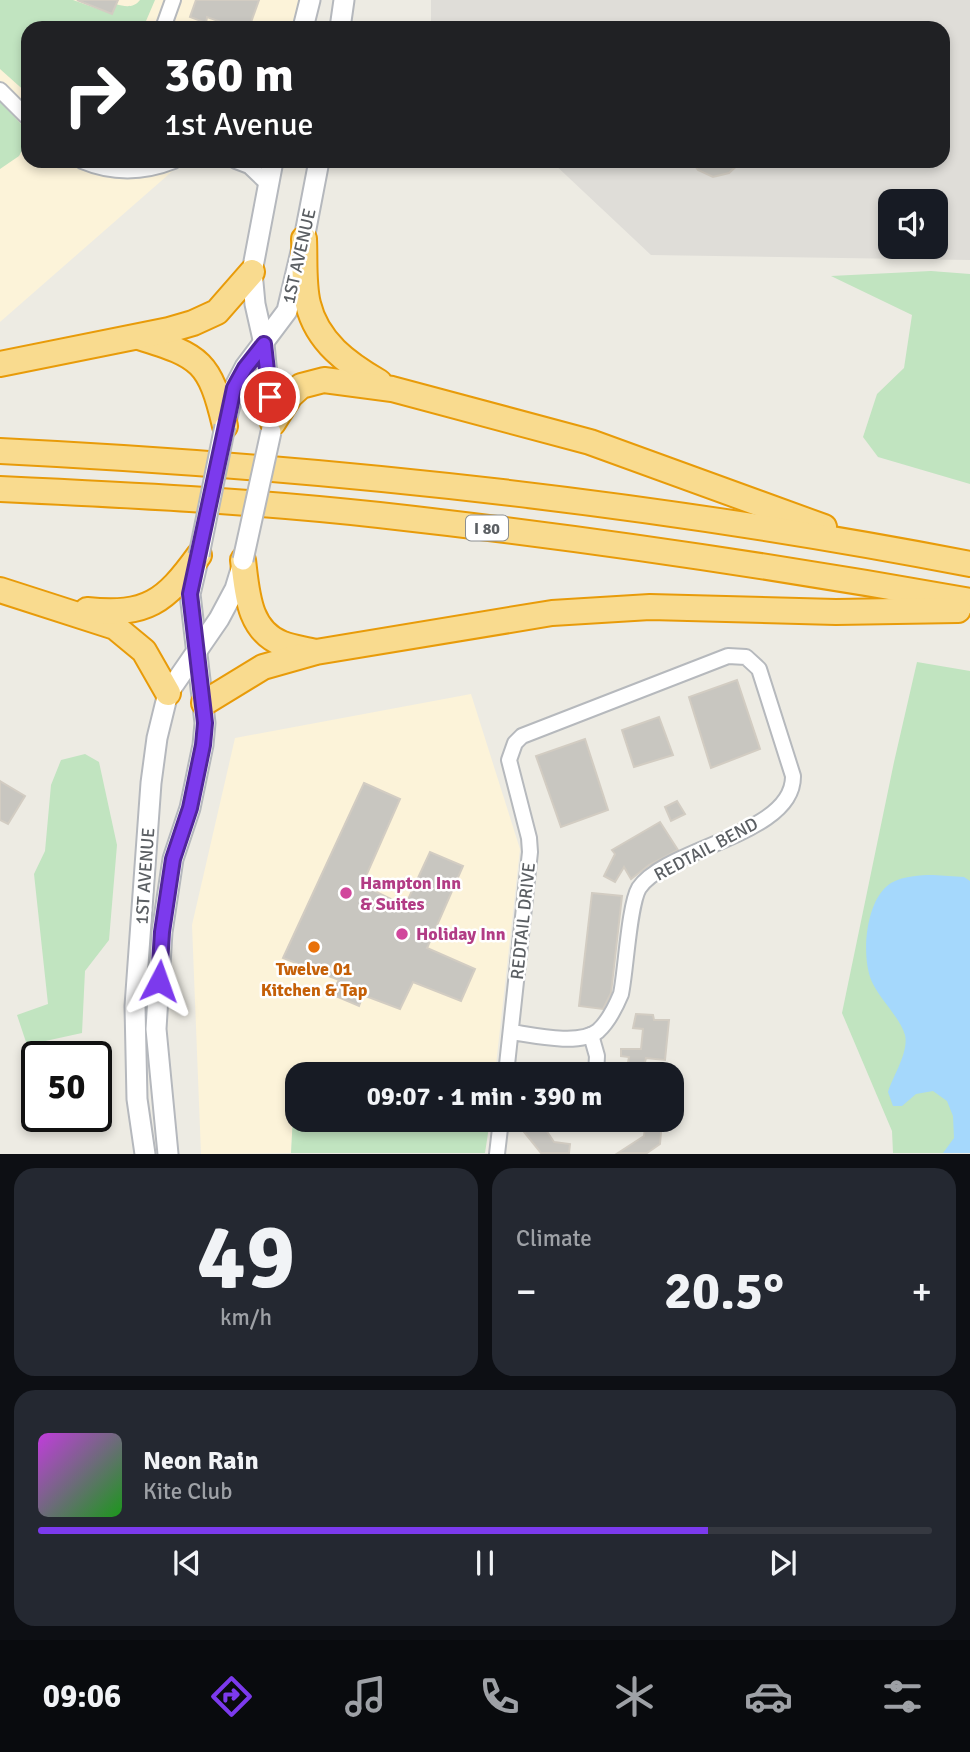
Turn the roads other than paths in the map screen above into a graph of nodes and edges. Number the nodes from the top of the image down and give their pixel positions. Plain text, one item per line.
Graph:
1 (173, 0) edge
2 (310, 0) edge
3 (344, 0) edge
4 (166, 21) edge
5 (305, 21) edge
6 (341, 21) edge
7 (0, 90) edge
8 (21, 111) edge
9 (109, 168) edge
10 (150, 168) edge
11 (251, 168) edge
12 (272, 168) edge
13 (318, 168) edge
14 (269, 185) junction
15 (304, 239) junction
16 (253, 272) junction
17 (138, 336) junction
18 (264, 344) junction
19 (0, 364) edge
20 (392, 389) junction
21 (225, 426) junction
22 (272, 427) junction
23 (0, 451) edge
24 (0, 489) edge
25 (874, 545) junction
26 (199, 555) junction
27 (243, 560) junction
28 (970, 564) edge
29 (0, 590) edge
30 (970, 601) edge
31 (48, 606) junction
32 (970, 610) edge
33 (198, 650) junction
34 (316, 652) junction
35 (168, 693) junction
36 (204, 703) junction
37 (510, 769) joint
38 (511, 1032) junction
39 (591, 1035) junction
40 (507, 1062) edge
41 (597, 1062) edge
42 (500, 1132) edge
43 (145, 1153) edge
44 (168, 1153) edge
45 (497, 1153) edge

1 - 4 street
2 - 5 main road
3 - 6 main road
7 - 8 street
9 - 10 street
11 - 14 street
12 - 14 main road, 1ST AVENUE
13 - 15 main road, 1ST AVENUE
14 - 16 main road, 1ST AVENUE
15 - 18 main road, 1ST AVENUE
15 - 20 highway
16 - 17 highway
16 - 18 main road, 1ST AVENUE
17 - 19 highway
17 - 21 highway
18 - 21 main road, 1ST AVENUE
18 - 22 main road, 1ST AVENUE
20 - 22 highway
20 - 25 highway
21 - 26 main road, 1ST AVENUE, bridge
22 - 27 main road, 1ST AVENUE, bridge
23 - 25 highway, I 80
24 - 30 highway, I 80
25 - 28 highway, I 80
26 - 31 highway
26 - 33 main road, 1ST AVENUE
27 - 33 main road, 1ST AVENUE
27 - 34 highway
29 - 31 highway
31 - 35 highway
32 - 34 highway
33 - 35 main road, 1ST AVENUE
33 - 36 main road, 1ST AVENUE
34 - 36 highway
35 - 43 main road, 1ST AVENUE
36 - 44 main road, 1ST AVENUE
37 - 38 street, REDTAIL DRIVE
37 - 39 street, REDTAIL BEND
38 - 39 street
38 - 40 street, REDTAIL DRIVE
39 - 41 street
42 - 45 street

